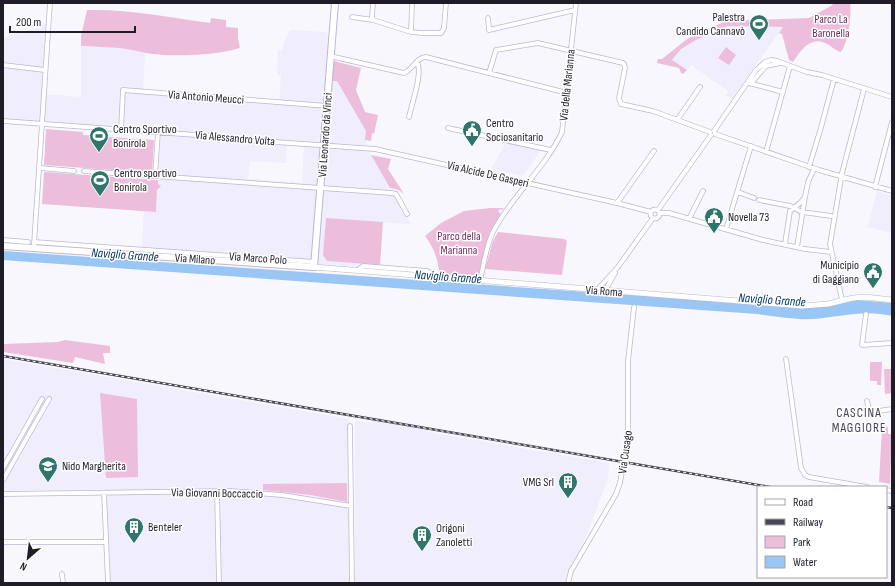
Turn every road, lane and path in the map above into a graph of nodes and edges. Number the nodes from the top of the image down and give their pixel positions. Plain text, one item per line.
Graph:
1 (50, 3) edge
2 (336, 3) edge
3 (373, 3) edge
4 (412, 3) edge
5 (446, 3) edge
6 (576, 3) edge
7 (575, 10) junction
8 (352, 18) dead end
9 (488, 18) dead end
10 (373, 20) junction
11 (411, 32) junction
12 (571, 51) junction
13 (330, 56) junction
14 (417, 61) junction
15 (3, 65) edge
16 (790, 66) junction
17 (45, 70) junction
18 (490, 73) junction
19 (834, 79) junction
20 (748, 83) junction
21 (700, 87) dead end
22 (864, 89) junction
23 (783, 92) junction
24 (567, 93) junction
25 (892, 97) edge
26 (328, 106) junction
27 (409, 117) dead end
28 (677, 120) junction
29 (3, 122) edge
30 (892, 122) edge
31 (43, 124) junction
32 (448, 128) dead end
33 (121, 130) junction
34 (158, 132) junction
35 (713, 133) junction
36 (324, 145) junction
37 (751, 146) junction
38 (551, 150) junction
39 (654, 151) dead end
40 (766, 152) junction
41 (809, 166) junction
42 (40, 168) junction
43 (814, 168) junction
44 (74, 171) dead end
45 (84, 172) dead end
46 (155, 176) junction
47 (841, 177) junction
48 (527, 183) junction
49 (875, 186) junction
50 (321, 188) junction
51 (703, 191) dead end
52 (892, 191) edge
53 (738, 192) junction
54 (805, 197) junction
55 (754, 198) dead end
56 (759, 200) dead end
57 (617, 202) junction
58 (793, 208) junction
59 (651, 212) junction
60 (659, 212) junction
61 (802, 212) junction
62 (407, 214) dead end
63 (831, 216) dead end
64 (653, 218) junction
65 (689, 219) junction
66 (726, 229) junction
67 (3, 240) edge
68 (28, 242) dead end
69 (785, 244) junction
70 (3, 246) edge
71 (34, 246) junction
72 (797, 247) junction
73 (831, 252) junction
74 (315, 264) junction
75 (618, 267) junction
76 (480, 281) junction
77 (597, 290) junction
78 (605, 291) junction
79 (842, 300) junction
80 (892, 300) edge
81 (634, 307) dead end
82 (866, 314) dead end
83 (892, 343) edge
84 (786, 359) dead end
85 (42, 399) dead end
86 (49, 399) dead end
87 (866, 401) dead end
88 (892, 409) edge
89 (350, 426) dead end
90 (3, 468) edge
91 (3, 480) edge
92 (861, 486) edge
93 (217, 492) junction
94 (104, 493) junction
95 (3, 494) edge
96 (351, 506) junction
97 (3, 542) edge
98 (106, 542) junction
99 (62, 574) dead end
100 (63, 583) edge
101 (108, 583) edge
102 (219, 583) edge
103 (352, 583) edge
104 (568, 583) edge

1 - 17 street
2 - 13 main road, Via Leonardo da Vinci
3 - 10 street
4 - 11 street
5 - 11 street
6 - 7 street, Via della Marianna
7 - 9 street
7 - 12 street, Via della Marianna
8 - 10 street
10 - 11 street
12 - 18 street
12 - 24 street, Via della Marianna
12 - 28 street
13 - 14 street
13 - 26 main road, Via Leonardo da Vinci
14 - 18 street
14 - 27 street
15 - 17 street
16 - 19 street
16 - 20 street
16 - 23 street
17 - 31 street
18 - 24 street
19 - 22 street
19 - 41 street
20 - 23 street
20 - 35 street
21 - 28 street
22 - 25 street
22 - 47 street
23 - 40 street
24 - 38 street, Via della Marianna
26 - 33 street, Via Antonio Meucci
26 - 36 main road, Via Leonardo da Vinci
28 - 35 street
29 - 31 street, Via Alessandro Volta
30 - 49 street
31 - 33 street, Via Alessandro Volta
31 - 42 street
32 - 38 street
33 - 34 street, Via Alessandro Volta
34 - 36 street, Via Alessandro Volta
34 - 46 street
35 - 37 street
35 - 60 street
36 - 48 street, Via Alcide De Gasperi
36 - 50 main road, Via Leonardo da Vinci
37 - 40 street
37 - 53 street
38 - 48 street, Via della Marianna
39 - 57 street
40 - 41 street
41 - 43 street
42 - 44 street
42 - 71 street
43 - 47 street
43 - 54 street
45 - 46 street
46 - 50 street
47 - 49 street
47 - 73 street
48 - 57 street, Via Alcide De Gasperi
48 - 76 street, Via della Marianna
49 - 52 street
50 - 62 street
50 - 74 main road, Via Leonardo da Vinci
51 - 65 street
53 - 55 street
53 - 66 street
54 - 58 street
54 - 61 street
56 - 58 street
57 - 59 street, Via Alcide De Gasperi
58 - 61 street
58 - 69 street
59 - 60 street
59 - 64 street
60 - 64 street
60 - 65 street
61 - 63 street
61 - 72 street
64 - 75 street
65 - 66 street
66 - 69 street
67 - 68 street
69 - 72 street
70 - 71 main road, Via Milano
71 - 74 main road, Via Milano
72 - 73 street
73 - 79 street
74 - 76 street, Via Roma
75 - 77 street
75 - 78 street
76 - 77 street, Via Roma
77 - 78 street, Via Roma
78 - 79 street, Via Roma
79 - 80 street, Via Roma
81 - 104 street, Via Cusago
82 - 83 street
84 - 92 street
85 - 90 street
86 - 91 street
87 - 88 street
89 - 96 street
93 - 94 street, Via Giovanni Boccaccio
93 - 96 street, Via Giovanni Boccaccio
93 - 102 street
94 - 95 street, Via Giovanni Boccaccio
94 - 98 street
96 - 103 street
97 - 98 street
98 - 101 street
99 - 100 street

